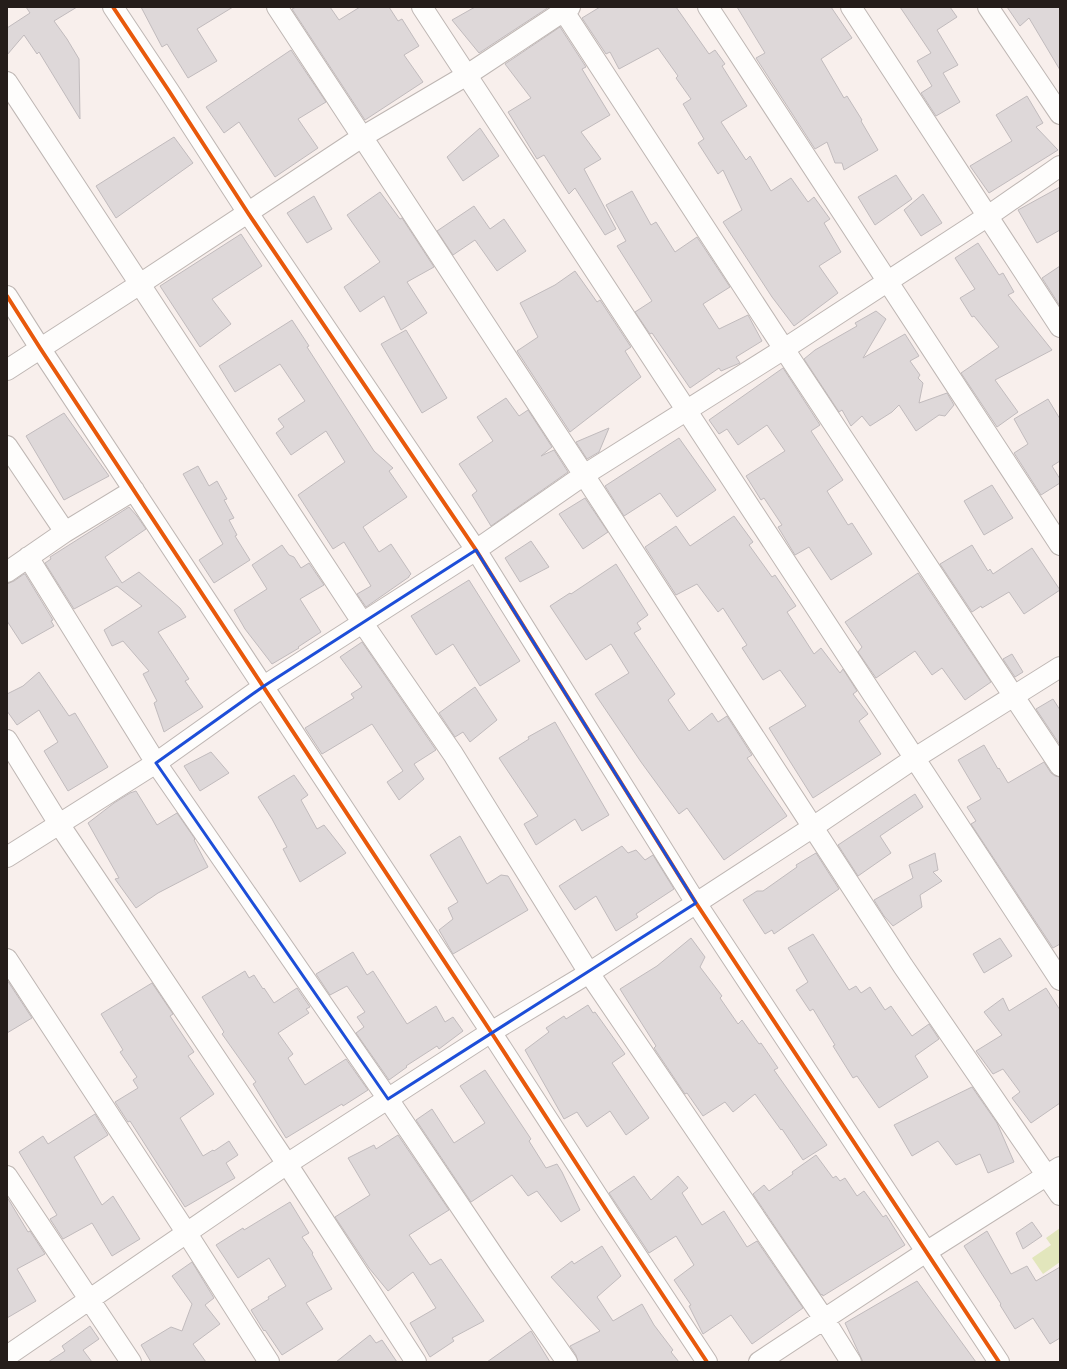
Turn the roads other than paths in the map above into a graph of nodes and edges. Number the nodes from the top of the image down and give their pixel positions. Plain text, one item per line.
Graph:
1 (113, 7) edge
2 (276, 7) edge
3 (422, 7) edge
4 (708, 7) edge
5 (851, 7) edge
6 (988, 7) edge
7 (565, 8) edge
8 (467, 75) junction
9 (7, 82) edge
10 (1060, 114) edge
11 (362, 137) junction
12 (1060, 166) edge
13 (248, 213) junction
14 (988, 216) junction
15 (886, 282) junction
16 (140, 284) junction
17 (7, 296) edge
18 (1060, 327) edge
19 (40, 348) junction
20 (784, 349) junction
21 (7, 370) edge
22 (687, 410) junction
23 (7, 446) edge
24 (584, 475) junction
25 (134, 490) junction
26 (65, 532) junction
27 (1060, 545) edge
28 (476, 550) junction
29 (28, 557) junction
30 (7, 572) edge
31 (362, 622) junction
32 (1060, 667) edge
33 (264, 686) junction
34 (1014, 695) junction
35 (7, 740) edge
36 (915, 758) junction
37 (156, 763) junction
38 (1060, 766) edge
39 (59, 824) junction
40 (813, 827) junction
41 (7, 857) edge
42 (696, 903) junction
43 (7, 959) edge
44 (589, 973) junction
45 (1060, 980) edge
46 (492, 1032) junction
47 (388, 1099) junction
48 (288, 1164) junction
49 (1054, 1171) edge
50 (7, 1176) edge
51 (1060, 1195) edge
52 (186, 1232) junction
53 (926, 1252) junction
54 (90, 1300) junction
55 (824, 1319) junction
56 (7, 1356) edge
57 (131, 1362) edge
58 (269, 1362) edge
59 (416, 1362) edge
60 (567, 1362) edge
61 (707, 1362) edge
62 (759, 1362) edge
63 (851, 1362) edge
64 (999, 1362) edge

1 - 13 street
2 - 11 street
3 - 8 street
4 - 15 street
5 - 14 street
6 - 10 street
7 - 8 street
7 - 20 street
8 - 11 street
8 - 22 street
9 - 16 street
11 - 13 street
11 - 24 street
12 - 14 street
13 - 16 street
13 - 28 street
14 - 15 street
14 - 18 street
15 - 20 street
15 - 27 street
16 - 19 street
16 - 31 street
17 - 19 street
19 - 21 street
19 - 25 street
20 - 22 street
20 - 34 street
22 - 24 street
22 - 36 street
23 - 26 street
24 - 28 street
24 - 40 street
25 - 26 street
25 - 33 street
26 - 29 street
28 - 31 street
28 - 42 street
29 - 30 street
29 - 37 street
31 - 33 street
31 - 44 street
32 - 34 street
33 - 37 street
33 - 46 street
34 - 36 street
34 - 38 street
35 - 39 street
36 - 40 street
36 - 45 street
37 - 39 street
37 - 47 street
39 - 41 street
39 - 48 street
40 - 42 street
40 - 49 street
42 - 44 street
42 - 53 street
43 - 52 street
44 - 46 street
44 - 55 street
46 - 47 street
46 - 61 street
47 - 48 street
47 - 60 street
48 - 52 street
48 - 59 street
49 - 51 street
49 - 53 street
50 - 54 street
52 - 54 street
52 - 58 street
53 - 55 street
53 - 64 street
54 - 56 street
54 - 57 street
55 - 62 street
55 - 63 street

